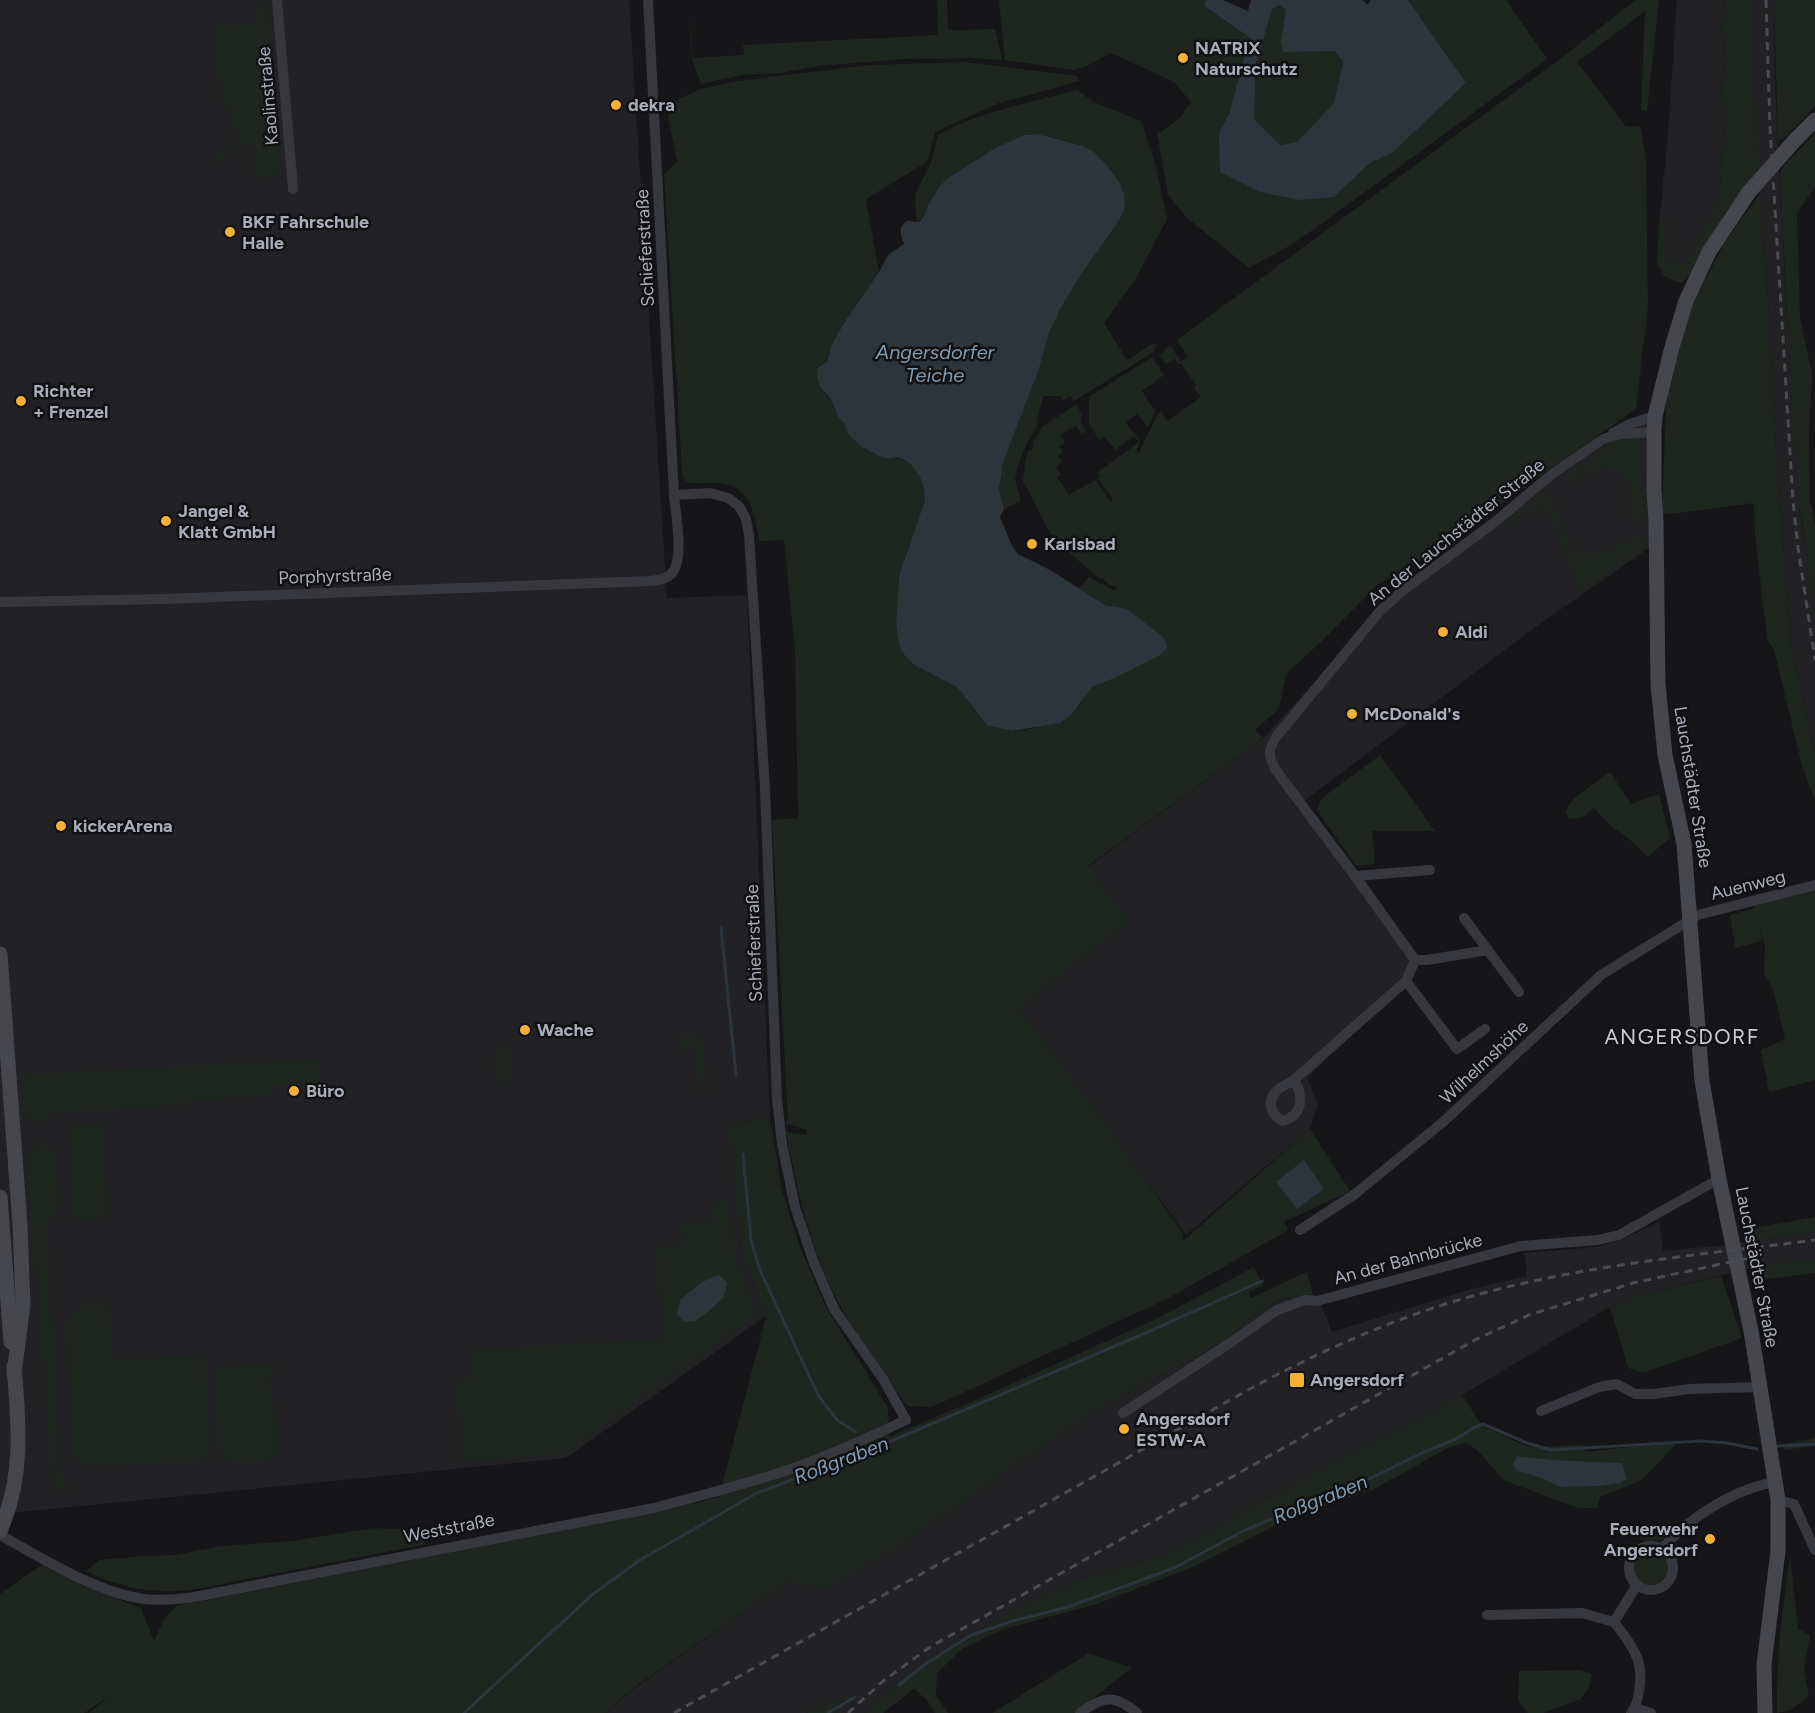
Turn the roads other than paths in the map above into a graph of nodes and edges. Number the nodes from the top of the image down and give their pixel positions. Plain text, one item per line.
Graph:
1 (278, 0) edge
2 (648, 0) edge
3 (1815, 120) edge
4 (293, 189) dead end
5 (1655, 416) junction
6 (1654, 432) junction
7 (1603, 439) junction
8 (674, 495) junction
9 (671, 575) joint
10 (0, 603) edge
11 (1430, 870) dead end
12 (1355, 876) junction
13 (1815, 885) edge
14 (1464, 918) dead end
15 (1690, 920) junction
16 (1488, 950) junction
17 (0, 954) edge
18 (1415, 960) junction
19 (1406, 981) junction
20 (1519, 992) dead end
21 (1485, 1029) dead end
22 (1294, 1080) dead end
23 (1719, 1179) junction
24 (0, 1197) edge
25 (1300, 1230) dead end
26 (14, 1374) junction
27 (1760, 1387) junction
28 (1541, 1411) dead end
29 (1123, 1413) dead end
30 (906, 1420) joint
31 (1776, 1482) junction
32 (1778, 1500) junction
33 (0, 1533) edge
34 (1662, 1549) junction
35 (1815, 1550) edge
36 (1637, 1585) junction
37 (1487, 1615) dead end
38 (1614, 1622) junction
39 (1633, 1710) edge
40 (1080, 1713) edge
41 (1137, 1713) edge
42 (1651, 1713) edge
43 (1765, 1713) edge

1 - 4 street, Kaolinstraße
2 - 8 street, Schieferstraße
3 - 5 main road, Lauchstädter Straße, bridge
5 - 6 main road, Lauchstädter Straße
5 - 7 street
6 - 7 street, An der Lauchstädter Straße
6 - 15 main road, Lauchstädter Straße
7 - 12 street, An der Lauchstädter Straße
8 - 9 street, Schieferstraße
8 - 30 street, Schieferstraße
9 - 10 street, Porphyrstraße
11 - 12 street
12 - 18 street, An der Lauchstädter Straße
13 - 15 street, Auenweg
14 - 16 street
15 - 23 main road, Lauchstädter Straße
15 - 25 street, Wilhelmshöhe
16 - 18 street
16 - 20 street
17 - 26 main road
18 - 19 street
19 - 21 street
19 - 22 street
23 - 27 main road, Lauchstädter Straße
23 - 29 street, An der Bahnbrücke
24 - 26 main road
26 - 33 main road
27 - 28 street
27 - 31 main road, Lauchstädter Straße
30 - 33 street, Weststraße
31 - 32 main road, Lauchstädter Straße
31 - 34 street
32 - 35 street
32 - 43 main road, Lauchstädter Straße
34 - 36 street
34 - 36 street
36 - 38 street
37 - 38 street
38 - 39 street
39 - 42 street
40 - 41 street

